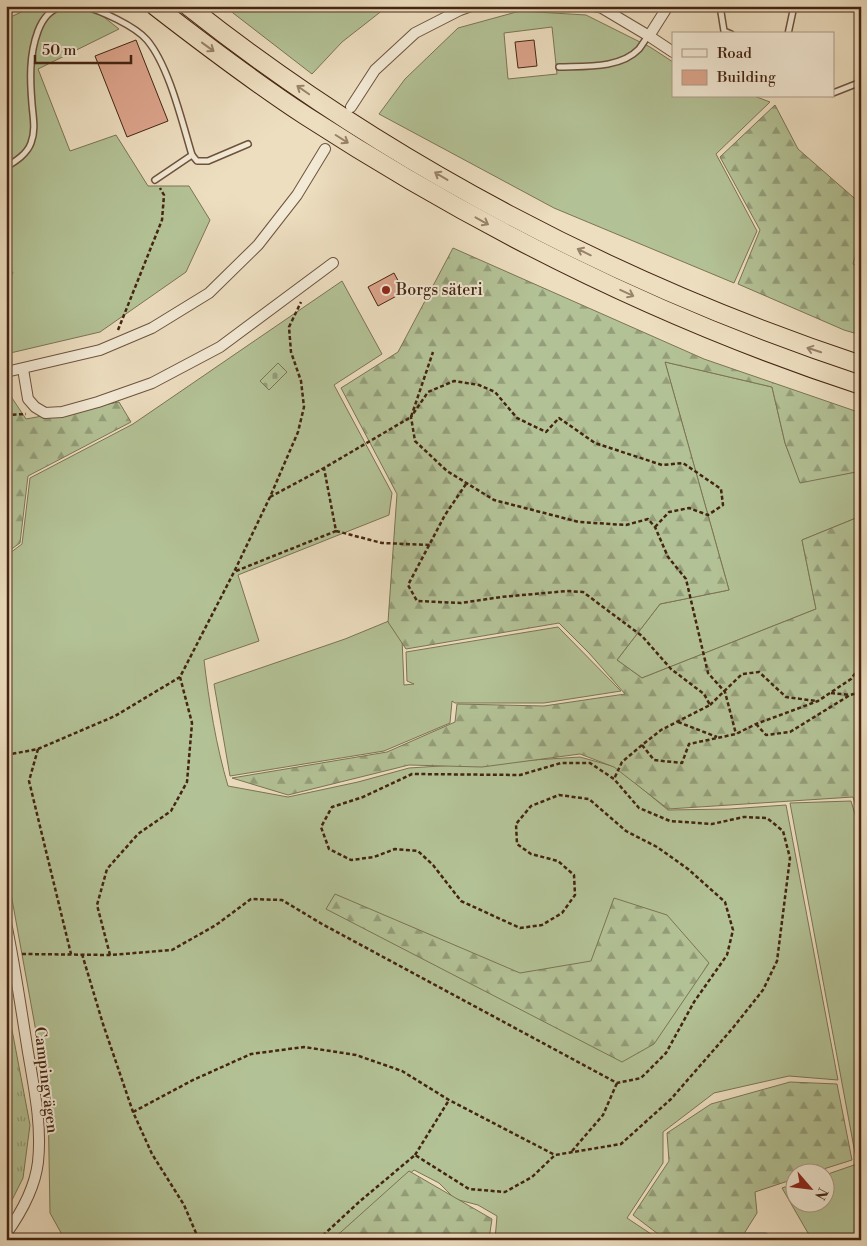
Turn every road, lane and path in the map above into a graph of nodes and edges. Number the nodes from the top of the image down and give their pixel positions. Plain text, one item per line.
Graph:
1 (64, 6) edge
2 (83, 6) edge
3 (155, 6) edge
4 (188, 6) edge
5 (471, 6) edge
6 (593, 6) edge
7 (668, 6) edge
8 (720, 6) edge
9 (794, 6) edge
10 (726, 32) edge
11 (788, 32) edge
12 (648, 36) junction
13 (672, 51) edge
14 (559, 67) dead end
15 (861, 82) edge
16 (834, 93) edge
17 (351, 106) dead end
18 (248, 144) dead end
19 (324, 149) dead end
20 (192, 154) junction
21 (6, 166) edge
22 (155, 180) joint
23 (333, 263) dead end
24 (300, 288) junction
25 (112, 345) junction
26 (433, 352) dead end
27 (861, 365) edge
28 (23, 369) junction
29 (6, 372) edge
30 (861, 386) edge
31 (411, 416) junction
32 (324, 468) junction
33 (466, 484) junction
34 (270, 497) junction
35 (655, 527) junction
36 (336, 531) junction
37 (430, 545) junction
38 (234, 572) junction
39 (861, 598) edge
40 (861, 611) edge
41 (861, 665) edge
42 (180, 677) junction
43 (725, 692) junction
44 (861, 692) edge
45 (829, 693) junction
46 (850, 695) junction
47 (818, 701) junction
48 (710, 705) junction
49 (678, 722) junction
50 (756, 724) junction
51 (736, 734) junction
52 (718, 738) junction
53 (642, 745) junction
54 (38, 749) junction
55 (6, 755) edge
56 (614, 779) junction
57 (6, 923) edge
58 (12, 954) junction
59 (71, 954) junction
60 (82, 954) junction
61 (110, 955) junction
62 (618, 1083) junction
63 (450, 1100) junction
64 (133, 1112) junction
65 (572, 1151) junction
66 (415, 1155) junction
67 (554, 1155) junction
68 (6, 1234) edge
69 (199, 1240) edge
70 (318, 1240) edge

1 - 21 lane
2 - 20 lane
3 -> 30 highway
27 -> 4 highway
5 - 17 street
6 - 12 street
7 - 12 street
8 - 10 lane
9 - 11 lane
12 - 13 street
12 - 14 lane
15 - 16 lane
18 - 20 lane
19 - 25 street
20 - 22 lane
22 - 25 path
23 - 24 street
24 - 28 street
24 - 34 path
25 - 28 street
26 - 31 path
28 - 29 street
31 - 32 path
31 - 33 path
31 - 35 path
32 - 34 path
32 - 36 path
33 - 35 path
33 - 37 path
34 - 38 path
35 - 43 path
36 - 37 path
36 - 38 path
37 - 48 path
38 - 42 path
39 - 40 path
41 - 45 path
42 - 54 path
42 - 61 path
43 - 47 path
43 - 48 path
43 - 51 path
44 - 46 path
45 - 46 path
45 - 47 path
46 - 50 path
47 - 50 path
48 - 49 path
49 - 52 path
49 - 53 path
50 - 51 path
51 - 52 path
52 - 53 path
53 - 56 path
54 - 55 path
54 - 59 path
56 - 62 path
56 - 65 path
57 - 58 street, Campingvägen
58 - 59 path
58 - 68 street, Campingvägen
59 - 60 path
60 - 61 path
60 - 64 path
61 - 62 path
62 - 65 path
63 - 64 path
63 - 66 path
63 - 67 path
64 - 69 path
65 - 67 path
66 - 67 path
66 - 70 path

